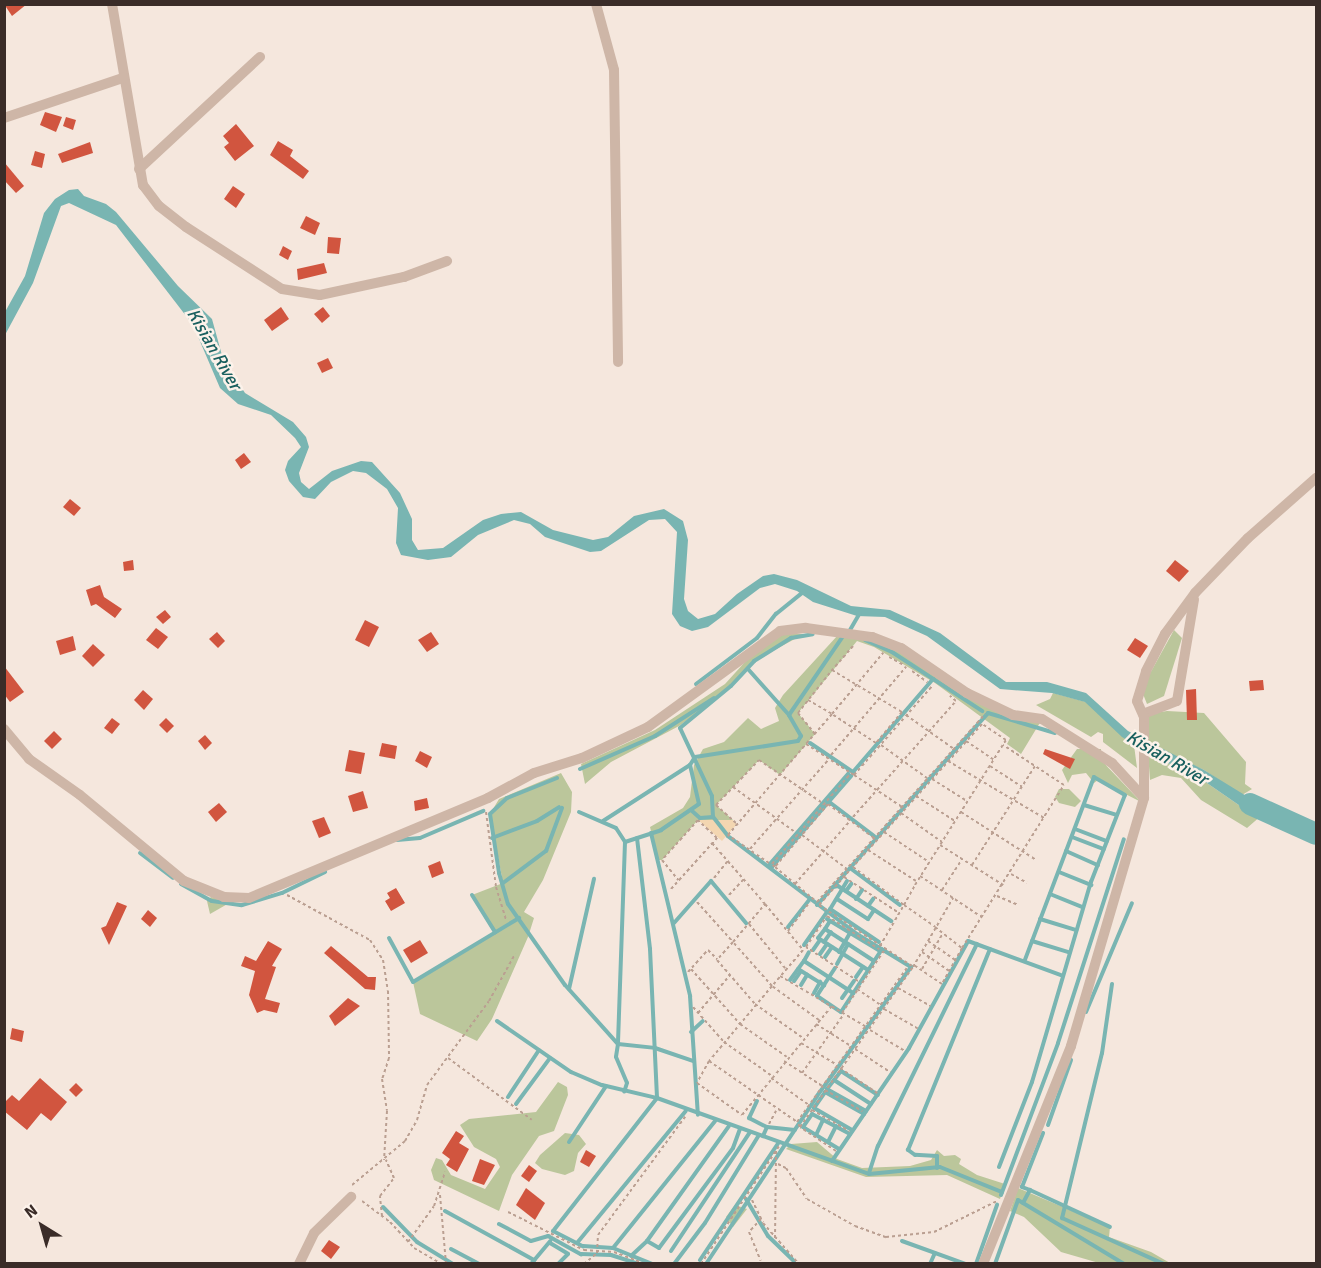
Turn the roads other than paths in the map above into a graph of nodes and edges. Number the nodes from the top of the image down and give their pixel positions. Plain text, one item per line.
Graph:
1 (112, 4) edge
2 (596, 4) edge
3 (260, 57) dead end
4 (123, 78) junction
5 (4, 118) edge
6 (139, 169) junction
7 (447, 261) dead end
8 (618, 362) dead end
9 (1317, 478) edge
10 (1195, 593) junction
11 (1144, 716) junction
12 (4, 729) edge
13 (1144, 798) junction
14 (351, 1197) road end
15 (299, 1263) edge
16 (983, 1263) edge

1 - 4 street
2 - 8 street
3 - 6 street
4 - 5 street
4 - 6 street
6 - 7 street
9 - 10 street
10 - 11 street
10 - 11 street
11 - 13 street
12 - 13 street
13 - 16 street
14 - 15 street

